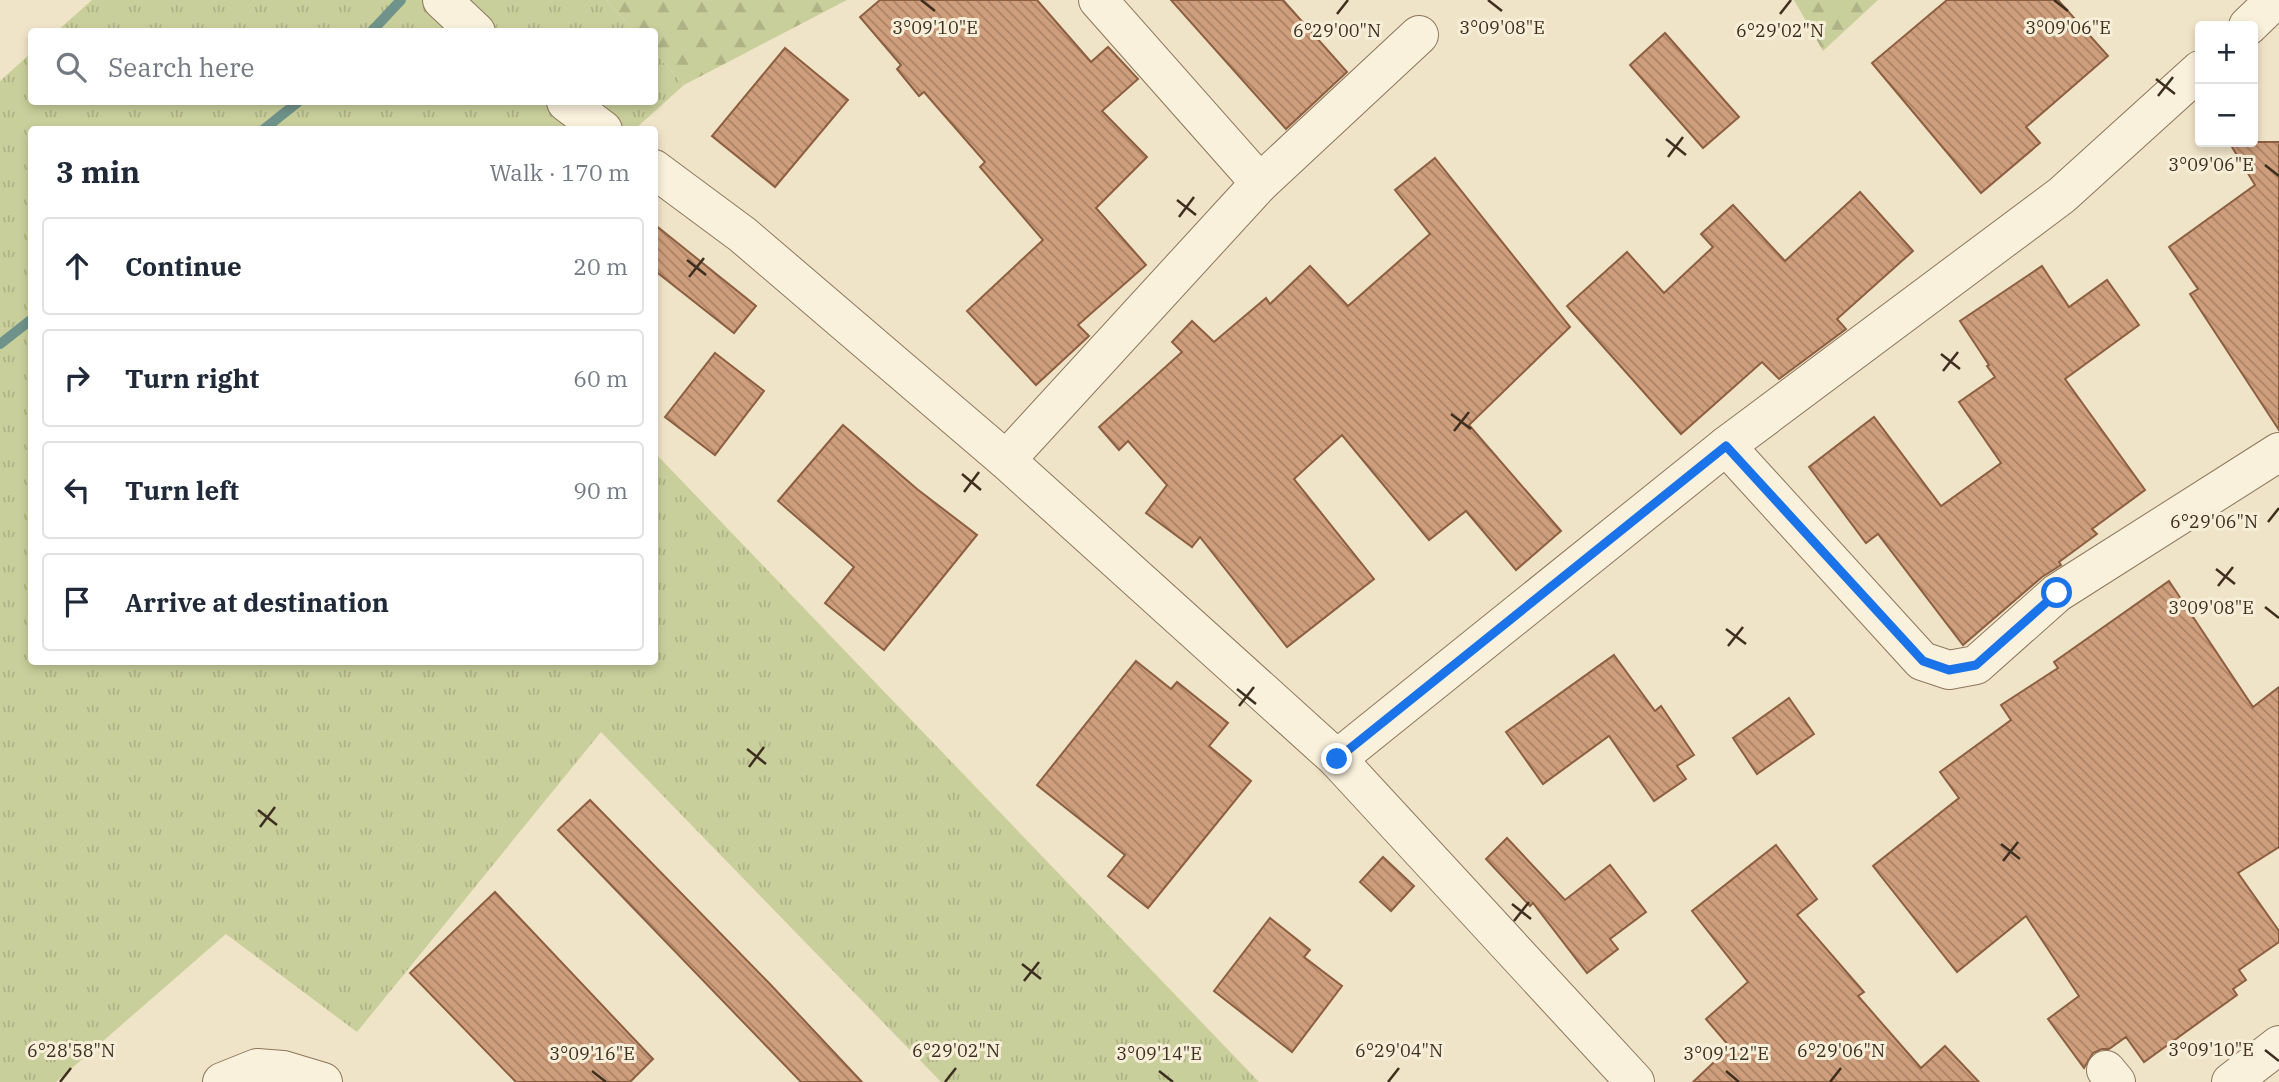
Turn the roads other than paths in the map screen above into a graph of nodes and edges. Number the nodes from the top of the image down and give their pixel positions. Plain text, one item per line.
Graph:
1 (442, 0) edge
2 (1098, 0) edge
3 (2276, 0) edge
4 (2253, 21) edge
5 (472, 28) edge
6 (1419, 35) dead end
7 (2195, 75) edge
8 (570, 105) edge
9 (598, 126) edge
10 (658, 172) edge
11 (1260, 183) junction
12 (1726, 446) junction
13 (2279, 452) edge
14 (1006, 460) junction
15 (1337, 759) junction
16 (2279, 1045) edge
17 (222, 1082) edge
18 (323, 1082) edge
19 (1635, 1082) edge
20 (2231, 1082) edge

1 - 5 street
2 - 11 street
3 - 4 street
6 - 11 street
7 - 12 street
8 - 9 street
10 - 14 street
11 - 14 street
12 - 13 street
12 - 15 street
14 - 15 street
15 - 19 street
16 - 20 street
17 - 18 street

